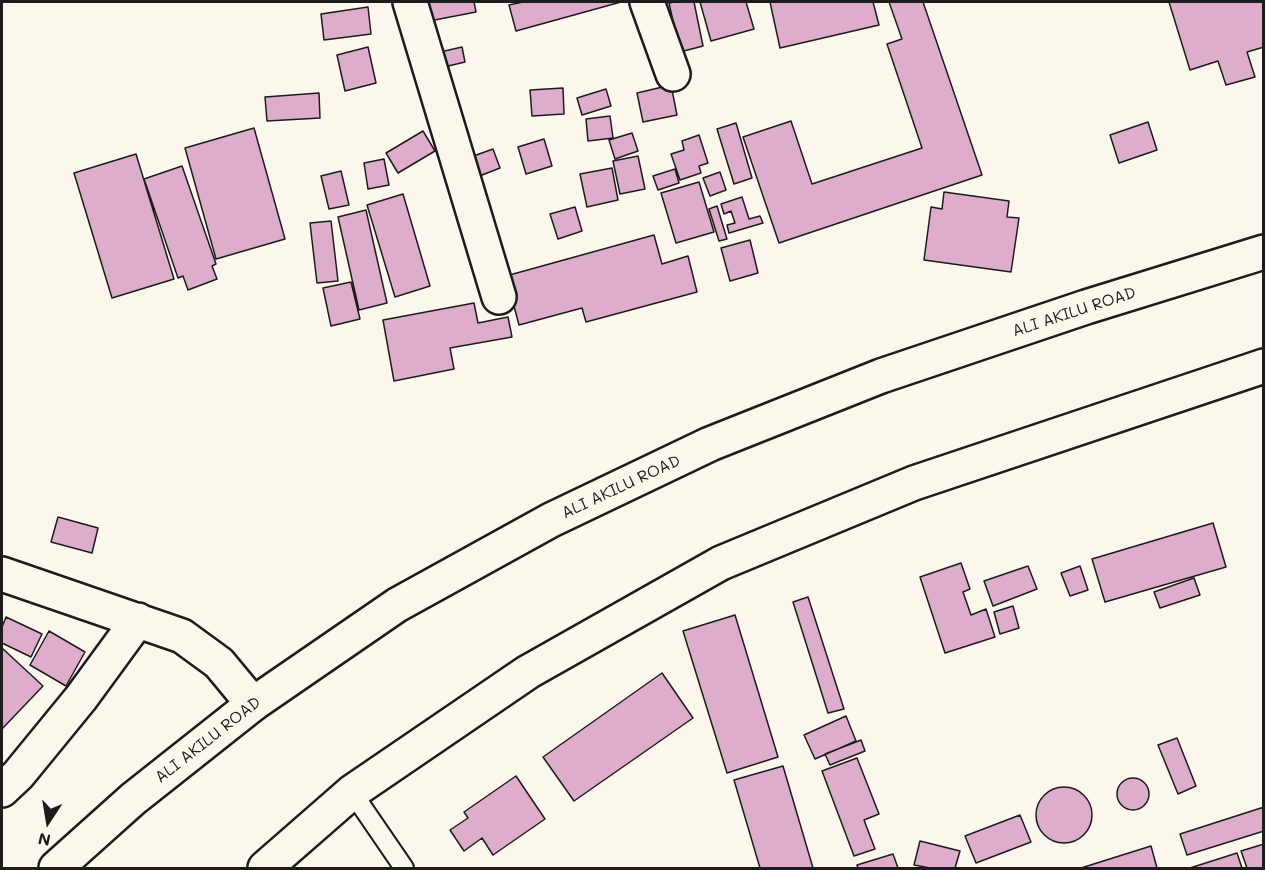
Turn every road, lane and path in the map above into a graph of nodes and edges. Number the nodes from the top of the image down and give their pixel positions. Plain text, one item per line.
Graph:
1 (410, 2) edge
2 (647, 2) edge
3 (673, 74) dead end
4 (1263, 252) edge
5 (499, 297) dead end
6 (1263, 366) edge
7 (2, 574) edge
8 (138, 620) junction
9 (253, 704) junction
10 (2, 790) edge
11 (352, 792) junction
12 (56, 868) edge
13 (265, 868) edge
14 (405, 868) edge

1 - 5 main road
2 - 3 main road
4 - 9 main road, ALI AKILU ROAD
6 - 11 main road
7 - 8 main road
8 - 9 main road
8 - 10 main road
9 - 12 main road, ALI AKILU ROAD
11 - 13 main road
11 - 14 lane

